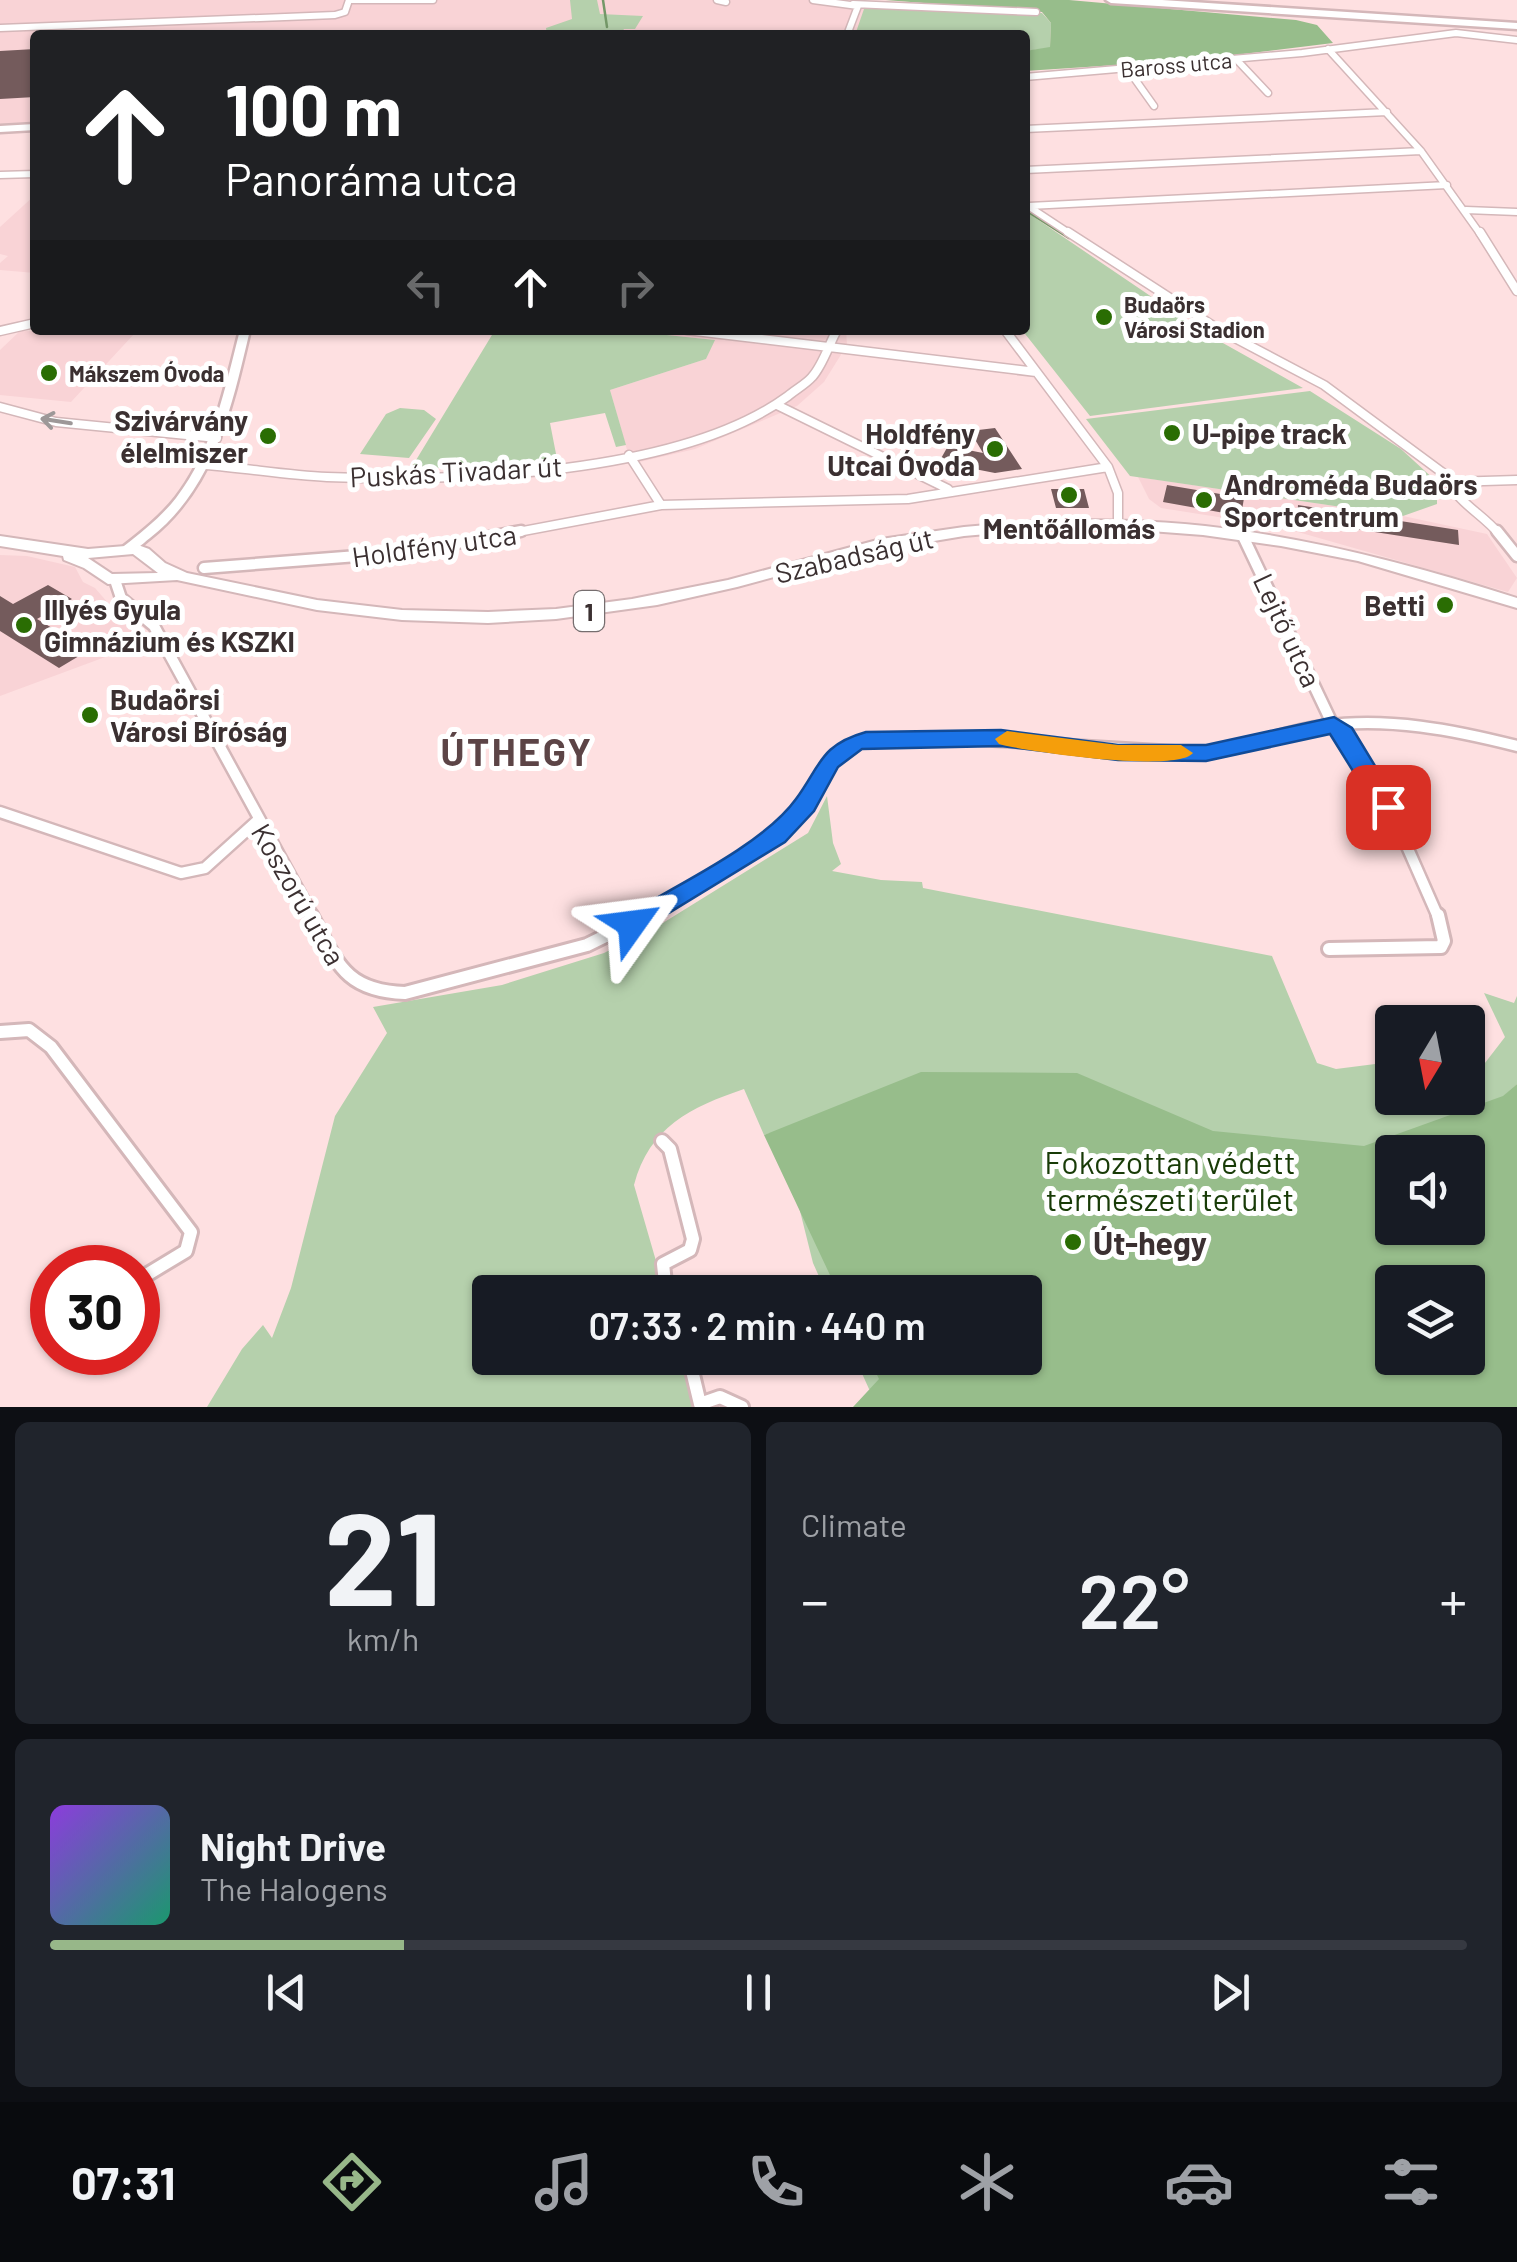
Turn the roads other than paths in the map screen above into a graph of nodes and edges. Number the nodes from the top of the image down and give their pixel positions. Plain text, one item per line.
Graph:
1 (433, 0) edge
2 (717, 0) edge
3 (813, 0) edge
4 (1111, 0) edge
5 (1220, 0) edge
6 (349, 2) edge
7 (362, 2) edge
8 (726, 2) edge
9 (853, 4) junction
10 (1036, 12) dead end
11 (1517, 16) edge
12 (1517, 26) edge
13 (0, 28) edge
14 (849, 30) edge
15 (1517, 40) edge
16 (1328, 49) junction
17 (1236, 59) junction
18 (1127, 68) junction
19 (1030, 77) edge
20 (1268, 93) dead end
21 (1154, 106) dead end
22 (1387, 112) junction
23 (30, 127) edge
24 (0, 129) edge
25 (1030, 129) edge
26 (1421, 150) junction
27 (1030, 170) edge
28 (30, 174) edge
29 (0, 175) edge
30 (1448, 185) junction
31 (1030, 205) edge
32 (1030, 207) edge
33 (1466, 210) junction
34 (1517, 212) edge
35 (1517, 291) edge
36 (30, 324) edge
37 (0, 331) edge
38 (245, 335) edge
39 (728, 335) edge
40 (836, 335) edge
41 (1009, 335) edge
42 (834, 348) junction
43 (1036, 372) junction
44 (777, 405) junction
45 (0, 407) edge
46 (217, 438) junction
47 (629, 455) junction
48 (205, 465) junction
49 (1108, 467) junction
50 (1517, 480) edge
51 (1451, 482) junction
52 (949, 490) junction
53 (662, 505) junction
54 (1118, 522) junction
55 (157, 528) junction
56 (1240, 532) junction
57 (0, 541) edge
58 (128, 549) junction
59 (1517, 556) edge
60 (148, 557) junction
61 (102, 562) junction
62 (204, 568) dead end
63 (135, 576) junction
64 (188, 578) junction
65 (115, 580) junction
66 (1517, 604) edge
67 (1334, 725) junction
68 (1517, 746) edge
69 (0, 812) edge
70 (257, 821) junction
71 (1329, 949) dead end
72 (0, 1032) edge
73 (662, 1141) dead end
74 (160, 1267) edge
75 (664, 1275) edge
76 (693, 1375) edge
77 (742, 1407) edge

1 - 7 street
2 - 8 street
3 - 9 street
4 - 12 highway
5 - 11 highway
6 - 7 street
6 - 13 street
9 - 10 street
9 - 14 street
15 - 16 street, Baross utca
16 - 17 street, Baross utca
16 - 22 street
17 - 18 street, Baross utca
17 - 20 street
18 - 19 street, Baross utca
18 - 21 street
22 - 25 street
22 - 26 street
23 - 24 street
26 - 27 street
26 - 30 street
28 - 29 street
30 - 31 street
30 - 33 street
32 - 51 street
33 - 34 street
33 - 35 street
36 - 37 street
38 - 46 street
39 - 42 street
40 - 42 street
41 - 43 street
42 - 43 street
42 - 44 street, Puskás Tivadar út
43 - 49 street
44 - 47 street, Puskás Tivadar út
44 - 52 street
46 -> 45 street
46 - 48 street
47 - 48 street, Puskás Tivadar út
47 - 53 street
48 - 55 street
49 - 52 street, Holdfény utca
49 - 54 street
50 - 51 street
51 - 59 street
52 - 53 street, Holdfény utca
53 - 62 street, Holdfény utca
54 - 56 main road, Szabadság út / 1
54 - 64 main road, Szabadság út / 1
55 - 58 street
55 - 60 street
56 - 66 main road, Szabadság út / 1
56 - 67 street, Lejtő utca
57 - 61 main road
58 - 60 main road, Szabadság út / 1
58 - 61 main road
60 - 63 main road
60 - 64 main road, Szabadság út / 1
61 - 65 main road
63 - 64 main road, Szabadság út / 1
63 - 65 main road, Szabadság út / 1
65 - 70 street, Koszorú utca
67 - 68 street, Koszorú utca
67 - 70 street, Koszorú utca
67 - 71 street, Lejtő utca
69 - 70 street
72 - 74 street
73 - 75 street
76 - 77 street

